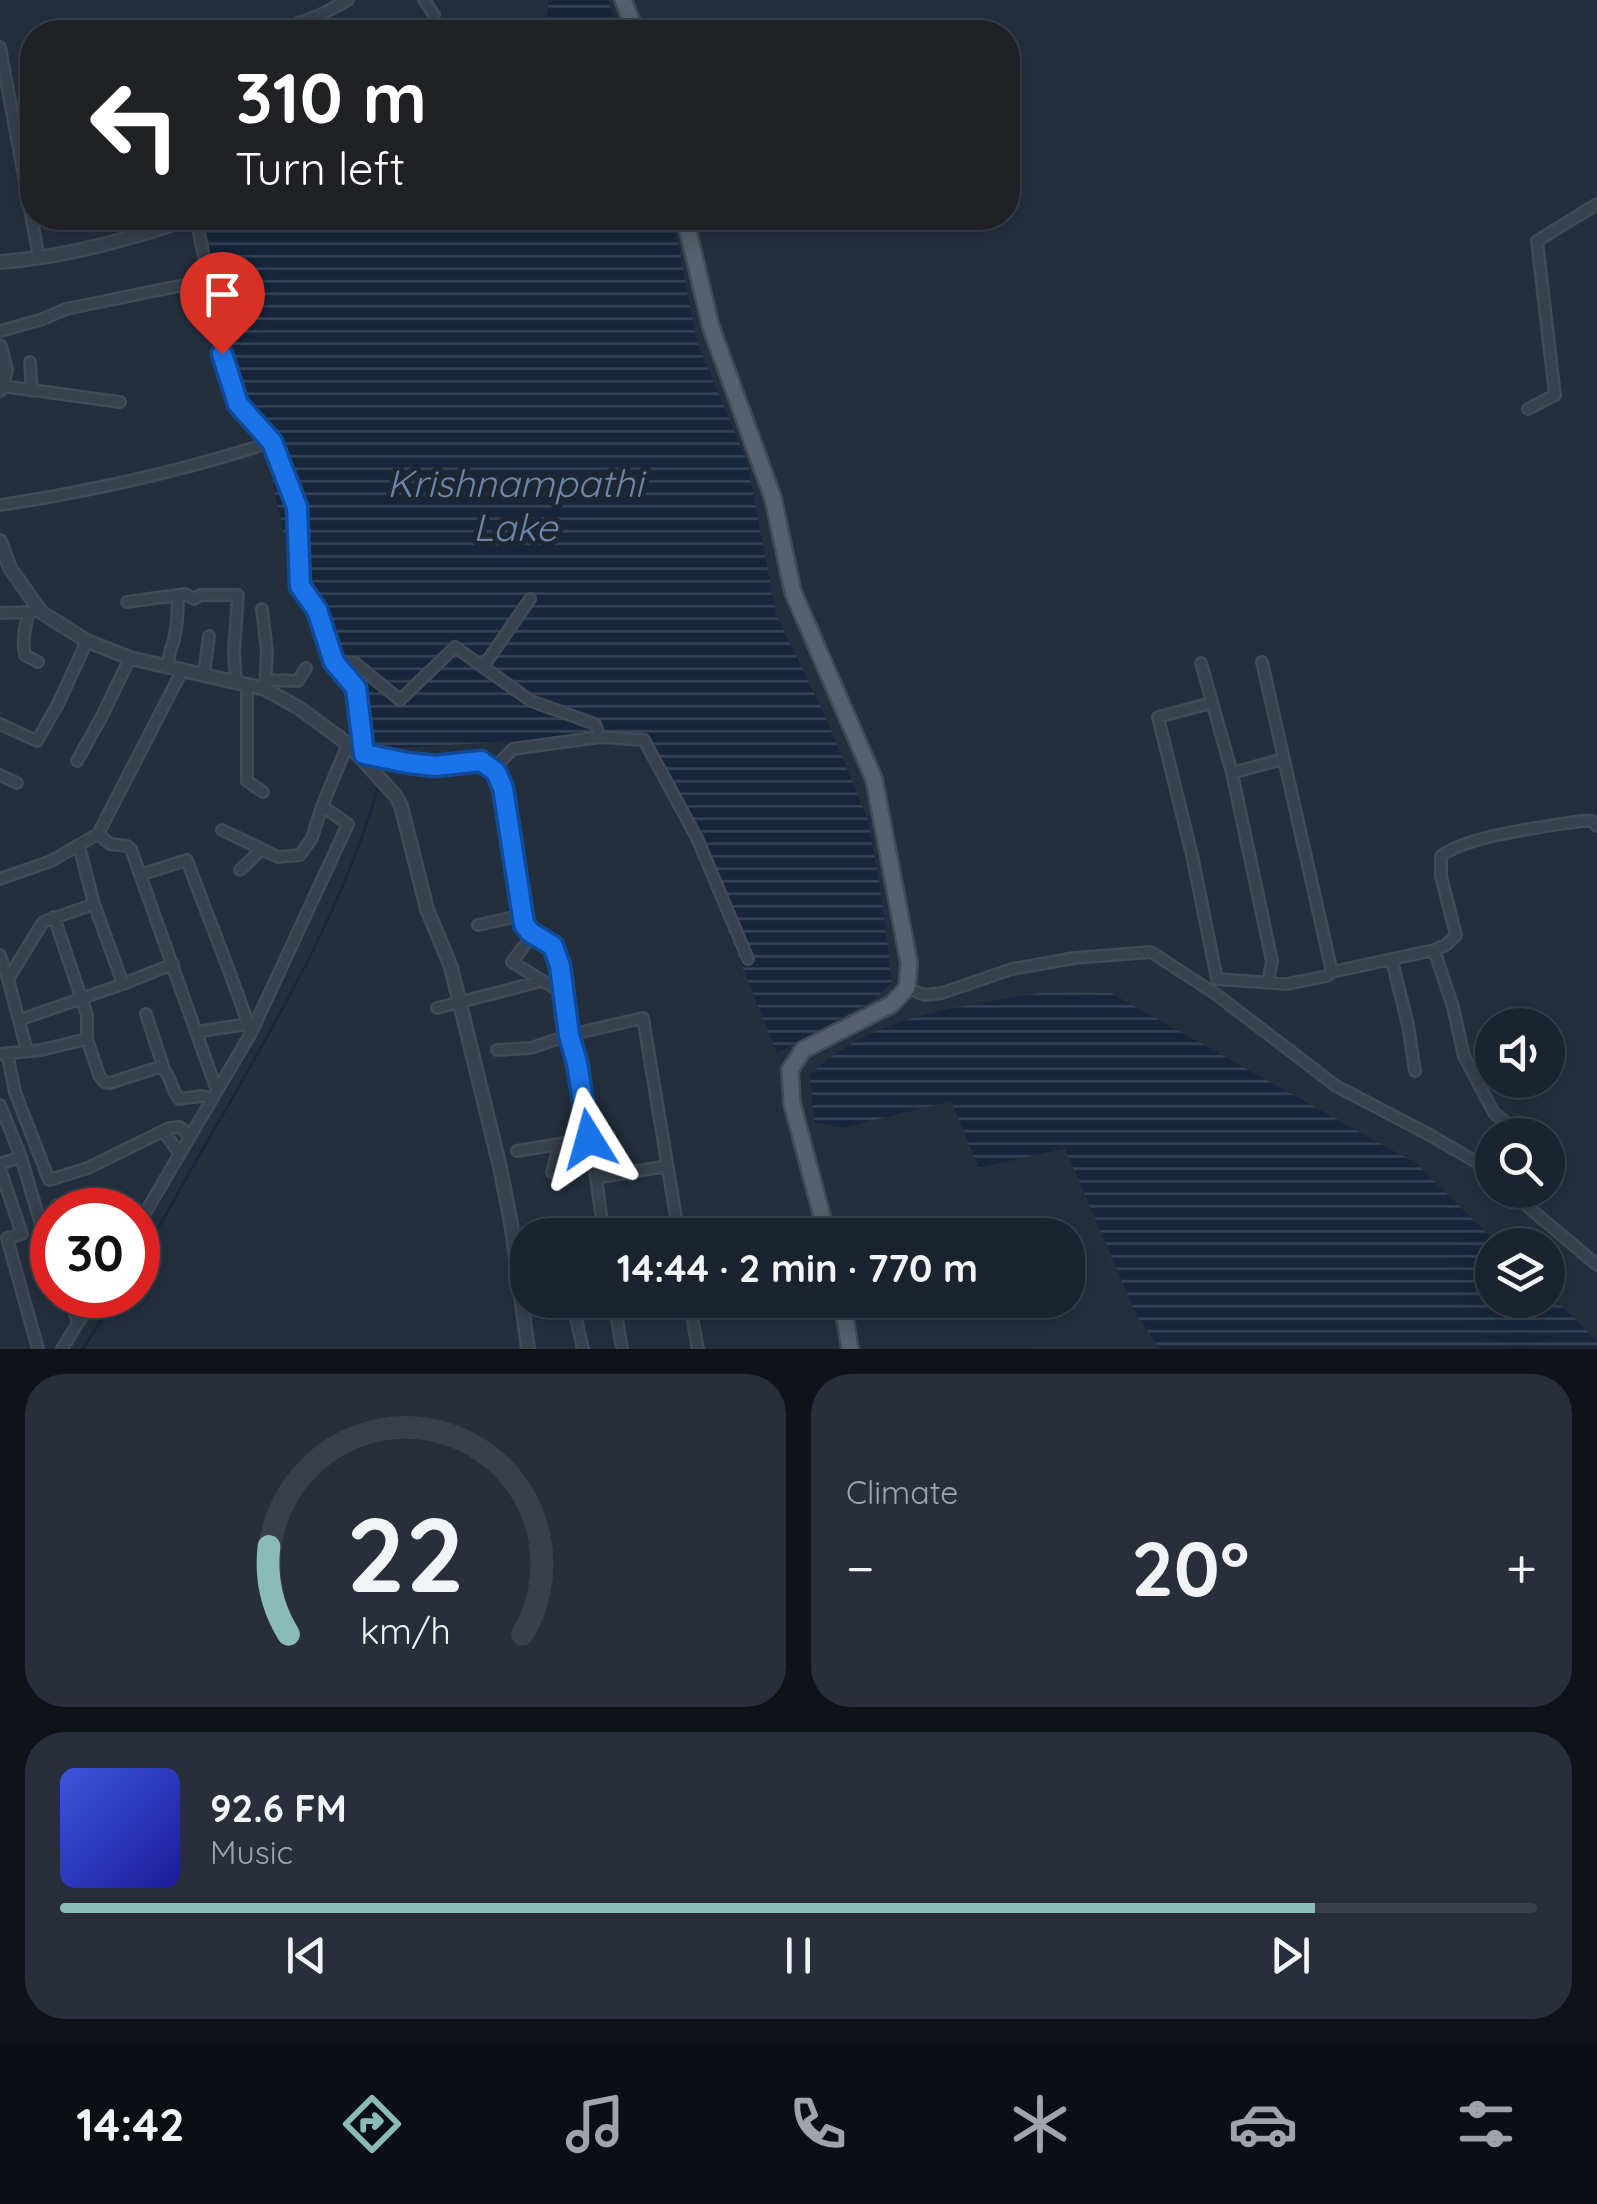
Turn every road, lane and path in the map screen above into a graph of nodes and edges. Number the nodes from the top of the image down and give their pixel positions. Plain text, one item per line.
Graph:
1 (348, 0) edge
2 (424, 0) edge
3 (434, 15) dead end
4 (308, 20) edge
5 (0, 47) edge
6 (20, 127) edge
7 (15, 129) junction
8 (20, 156) edge
9 (1597, 204) edge
10 (34, 230) edge
11 (157, 230) edge
12 (197, 230) edge
13 (688, 230) edge
14 (39, 258) junction
15 (0, 262) edge
16 (208, 280) junction
17 (0, 330) edge
18 (0, 346) edge
19 (30, 362) dead end
20 (1, 388) edge
21 (32, 390) junction
22 (120, 402) dead end
23 (1528, 410) dead end
24 (272, 442) junction
25 (0, 504) edge
26 (0, 541) edge
27 (178, 596) junction
28 (530, 599) dead end
29 (127, 602) dead end
30 (262, 609) dead end
31 (35, 612) junction
32 (0, 613) edge
33 (210, 636) dead end
34 (87, 641) junction
35 (130, 658) junction
36 (38, 662) dead end
37 (334, 662) junction
38 (1262, 662) dead end
39 (1200, 663) dead end
40 (168, 666) junction
41 (483, 667) junction
42 (306, 668) dead end
43 (183, 669) junction
44 (204, 674) junction
45 (241, 682) junction
46 (266, 685) junction
47 (1210, 703) junction
48 (0, 724) edge
49 (600, 736) junction
50 (362, 754) junction
51 (1283, 759) junction
52 (77, 761) dead end
53 (493, 769) junction
54 (1232, 773) junction
55 (0, 776) edge
56 (16, 783) dead end
57 (263, 792) dead end
58 (322, 806) junction
59 (1597, 826) edge
60 (222, 830) dead end
61 (98, 834) junction
62 (79, 846) junction
63 (262, 849) junction
64 (240, 870) dead end
65 (140, 875) junction
66 (0, 879) edge
67 (94, 904) junction
68 (523, 915) junction
69 (54, 917) junction
70 (478, 925) dead end
71 (534, 934) junction
72 (1434, 950) junction
73 (0, 955) edge
74 (748, 960) dead end
75 (1392, 961) junction
76 (173, 964) junction
77 (1332, 972) junction
78 (1217, 978) junction
79 (8, 979) junction
80 (542, 981) junction
81 (1268, 982) junction
82 (123, 984) junction
83 (908, 988) junction
84 (564, 994) junction
85 (1217, 995) junction
86 (82, 999) junction
87 (459, 1003) junction
88 (437, 1008) dead end
89 (146, 1014) dead end
90 (19, 1020) junction
91 (250, 1028) junction
92 (196, 1032) junction
93 (569, 1035) junction
94 (87, 1038) junction
95 (497, 1050) dead end
96 (27, 1051) junction
97 (4, 1053) edge
98 (164, 1069) junction
99 (1415, 1071) dead end
100 (16, 1092) junction
101 (215, 1095) junction
102 (0, 1102) edge
103 (1500, 1118) edge
104 (163, 1130) junction
105 (190, 1137) junction
106 (589, 1139) junction
107 (560, 1144) junction
108 (517, 1152) dead end
109 (180, 1154) junction
110 (20, 1156) junction
111 (1475, 1161) edge
112 (668, 1166) junction
113 (0, 1167) edge
114 (552, 1172) dead end
115 (596, 1178) junction
116 (160, 1188) edge
117 (30, 1189) edge
118 (1529, 1208) edge
119 (602, 1218) edge
120 (676, 1218) edge
121 (822, 1218) edge
122 (1597, 1265) edge
123 (76, 1318) edge
124 (81, 1318) edge
125 (575, 1318) edge
126 (617, 1318) edge
127 (692, 1318) edge
128 (845, 1318) edge
129 (78, 1323) junction
130 (38, 1349) edge
131 (62, 1349) edge
132 (528, 1349) edge
133 (583, 1349) edge
134 (622, 1349) edge
135 (698, 1349) edge
136 (850, 1349) edge

1 - 4 street
2 - 3 street
5 - 7 street
6 - 7 street
7 - 8 street
9 - 23 street
10 - 14 street
11 - 14 street
12 - 16 street
13 - 83 main road
14 - 15 street
16 - 17 street
16 - 24 street
18 - 20 street
19 - 21 street
20 - 21 street
21 - 22 street
24 - 25 street
24 - 37 street
26 - 31 street
27 - 29 street
27 - 40 street
27 - 45 street
28 - 41 street
30 - 46 street
31 - 32 street
31 - 34 street
31 - 36 street
33 - 44 street
34 - 35 street
34 - 48 street
35 - 40 street
35 - 52 street
37 - 41 street
37 - 50 street
38 - 51 street
39 - 47 street
40 - 43 street
41 - 49 street
42 - 46 street
43 - 44 street
43 - 61 street
44 - 45 street
45 - 46 street
45 - 57 street
46 - 50 street
47 - 54 street
47 - 78 street
49 - 53 street
49 - 74 street
50 - 53 street
50 - 58 street
50 - 87 street
51 - 54 street
51 - 77 street
53 - 68 street
54 - 81 street
55 - 56 street
58 - 63 street
58 - 91 street
59 - 72 street
60 - 63 street
61 - 62 street
61 - 65 street
62 - 66 street
62 - 67 street
63 - 64 street
65 - 76 street
65 - 91 street
67 - 69 street
67 - 82 street
68 - 70 street
68 - 71 street
69 - 79 street
69 - 86 street
71 - 80 street
71 - 84 street
72 - 75 street
72 - 103 street
73 - 79 street
75 - 77 street
75 - 99 street
76 - 82 street
76 - 92 street
77 - 81 street
78 - 81 street
78 - 85 street
79 - 90 street
80 - 84 street
80 - 87 street
82 - 86 street
83 - 85 street
83 - 121 main road
84 - 93 street
85 - 111 street
86 - 90 street
86 - 94 street
87 - 88 street
87 - 132 street
89 - 98 street
90 - 96 street
91 - 92 street
91 - 101 street
92 - 101 street
93 - 95 street
93 - 106 street
93 - 112 street
94 - 96 street
94 - 98 street
96 - 97 street
97 - 100 street
98 - 101 street
100 - 102 street
100 - 104 street
101 - 105 street
102 - 110 street
104 - 105 street
104 - 109 street
105 - 109 street
106 - 107 street
106 - 115 street
107 - 108 street
107 - 114 street
109 - 116 street
110 - 113 street
110 - 117 street
112 - 115 street
112 - 120 street
113 - 130 street
115 - 119 street
118 - 122 street
123 - 129 street
124 - 129 street
125 - 133 street
126 - 134 street
127 - 135 street
128 - 136 main road
129 - 131 street

